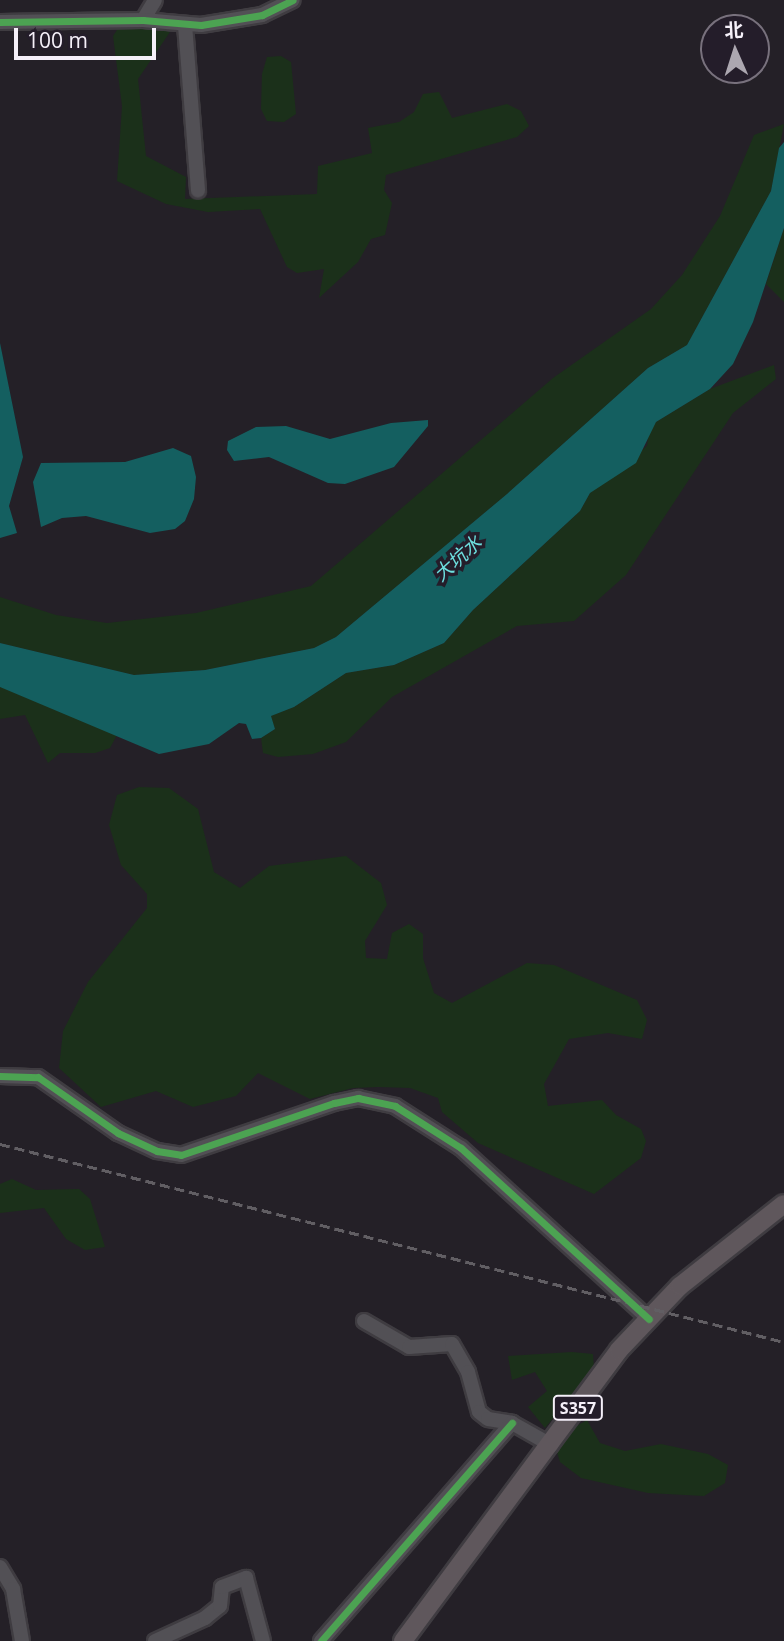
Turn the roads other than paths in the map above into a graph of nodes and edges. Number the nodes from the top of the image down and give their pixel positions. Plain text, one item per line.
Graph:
1 (143, 0) edge
2 (155, 0) edge
3 (293, 0) edge
4 (145, 17) junction
5 (0, 22) edge
6 (185, 25) junction
7 (198, 190) dead end
8 (0, 1076) edge
9 (784, 1204) edge
10 (649, 1318) junction
11 (364, 1321) dead end
12 (512, 1423) junction
13 (551, 1445) junction
14 (0, 1567) edge
15 (326, 1640) edge
16 (22, 1641) edge
17 (155, 1641) edge
18 (263, 1641) edge
19 (403, 1641) edge

1 - 4 street
2 - 4 street
3 - 6 street
4 - 5 street
4 - 6 street
6 - 7 street
8 - 10 street
9 - 10 main road, S357
10 - 13 main road, S357
11 - 12 street
12 - 13 street
12 - 15 street
13 - 19 main road, S357
14 - 16 street
17 - 18 street

